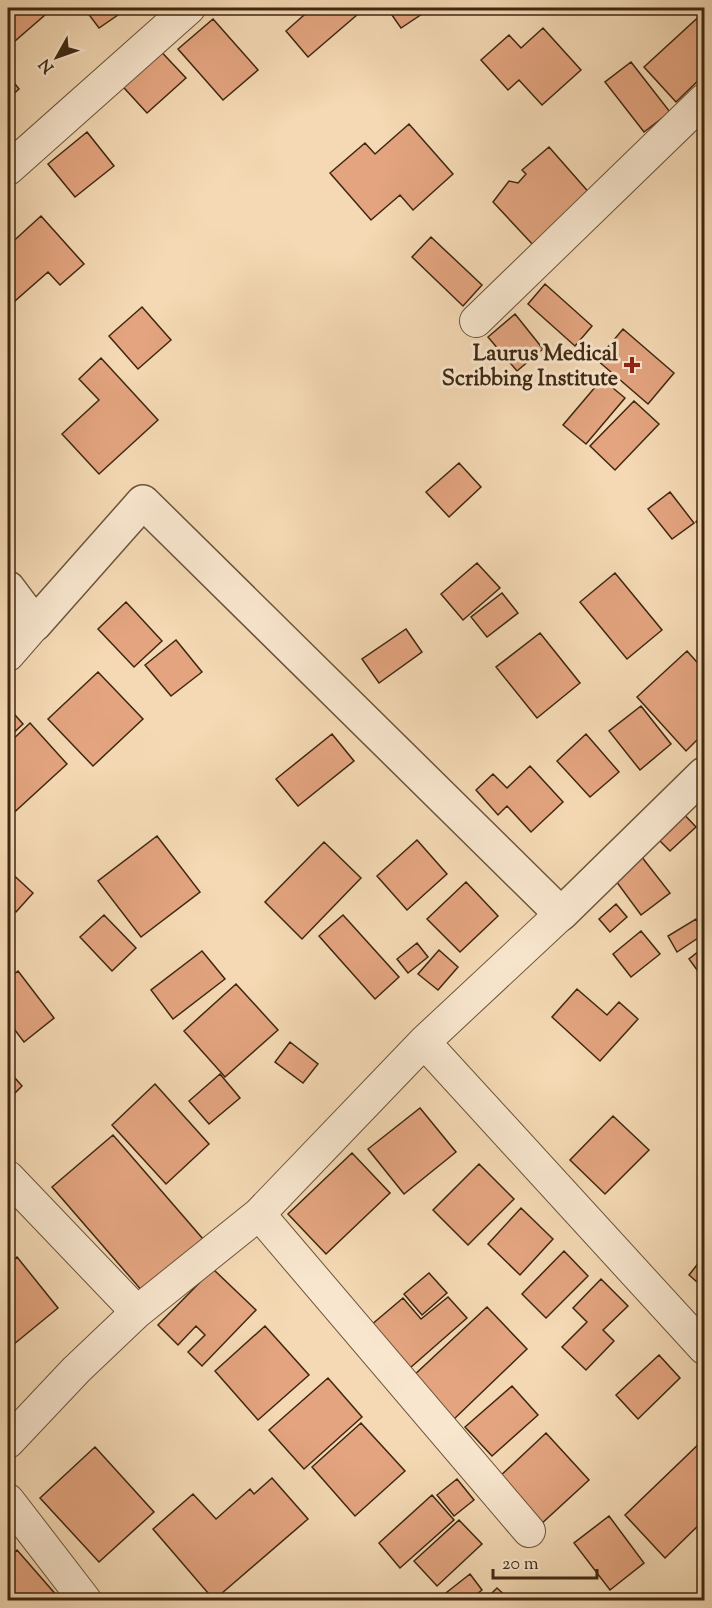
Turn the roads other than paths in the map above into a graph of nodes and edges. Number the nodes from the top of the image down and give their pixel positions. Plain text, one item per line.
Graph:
1 (189, 8) edge
2 (705, 100) edge
3 (8, 169) edge
4 (476, 321) dead end
5 (8, 588) edge
6 (35, 624) junction
7 (8, 655) edge
8 (705, 774) edge
9 (561, 914) junction
10 (424, 1042) junction
11 (8, 1177) edge
12 (260, 1214) junction
13 (137, 1312) junction
14 (705, 1348) edge
15 (8, 1442) edge
16 (8, 1500) edge
17 (529, 1531) dead end
18 (85, 1600) edge

1 - 3 street
2 - 4 street
5 - 6 street
6 - 7 street
6 - 9 street
8 - 9 street
9 - 10 street
10 - 12 street
10 - 14 street
11 - 13 street
12 - 13 street
12 - 17 street
13 - 15 street
16 - 18 street

